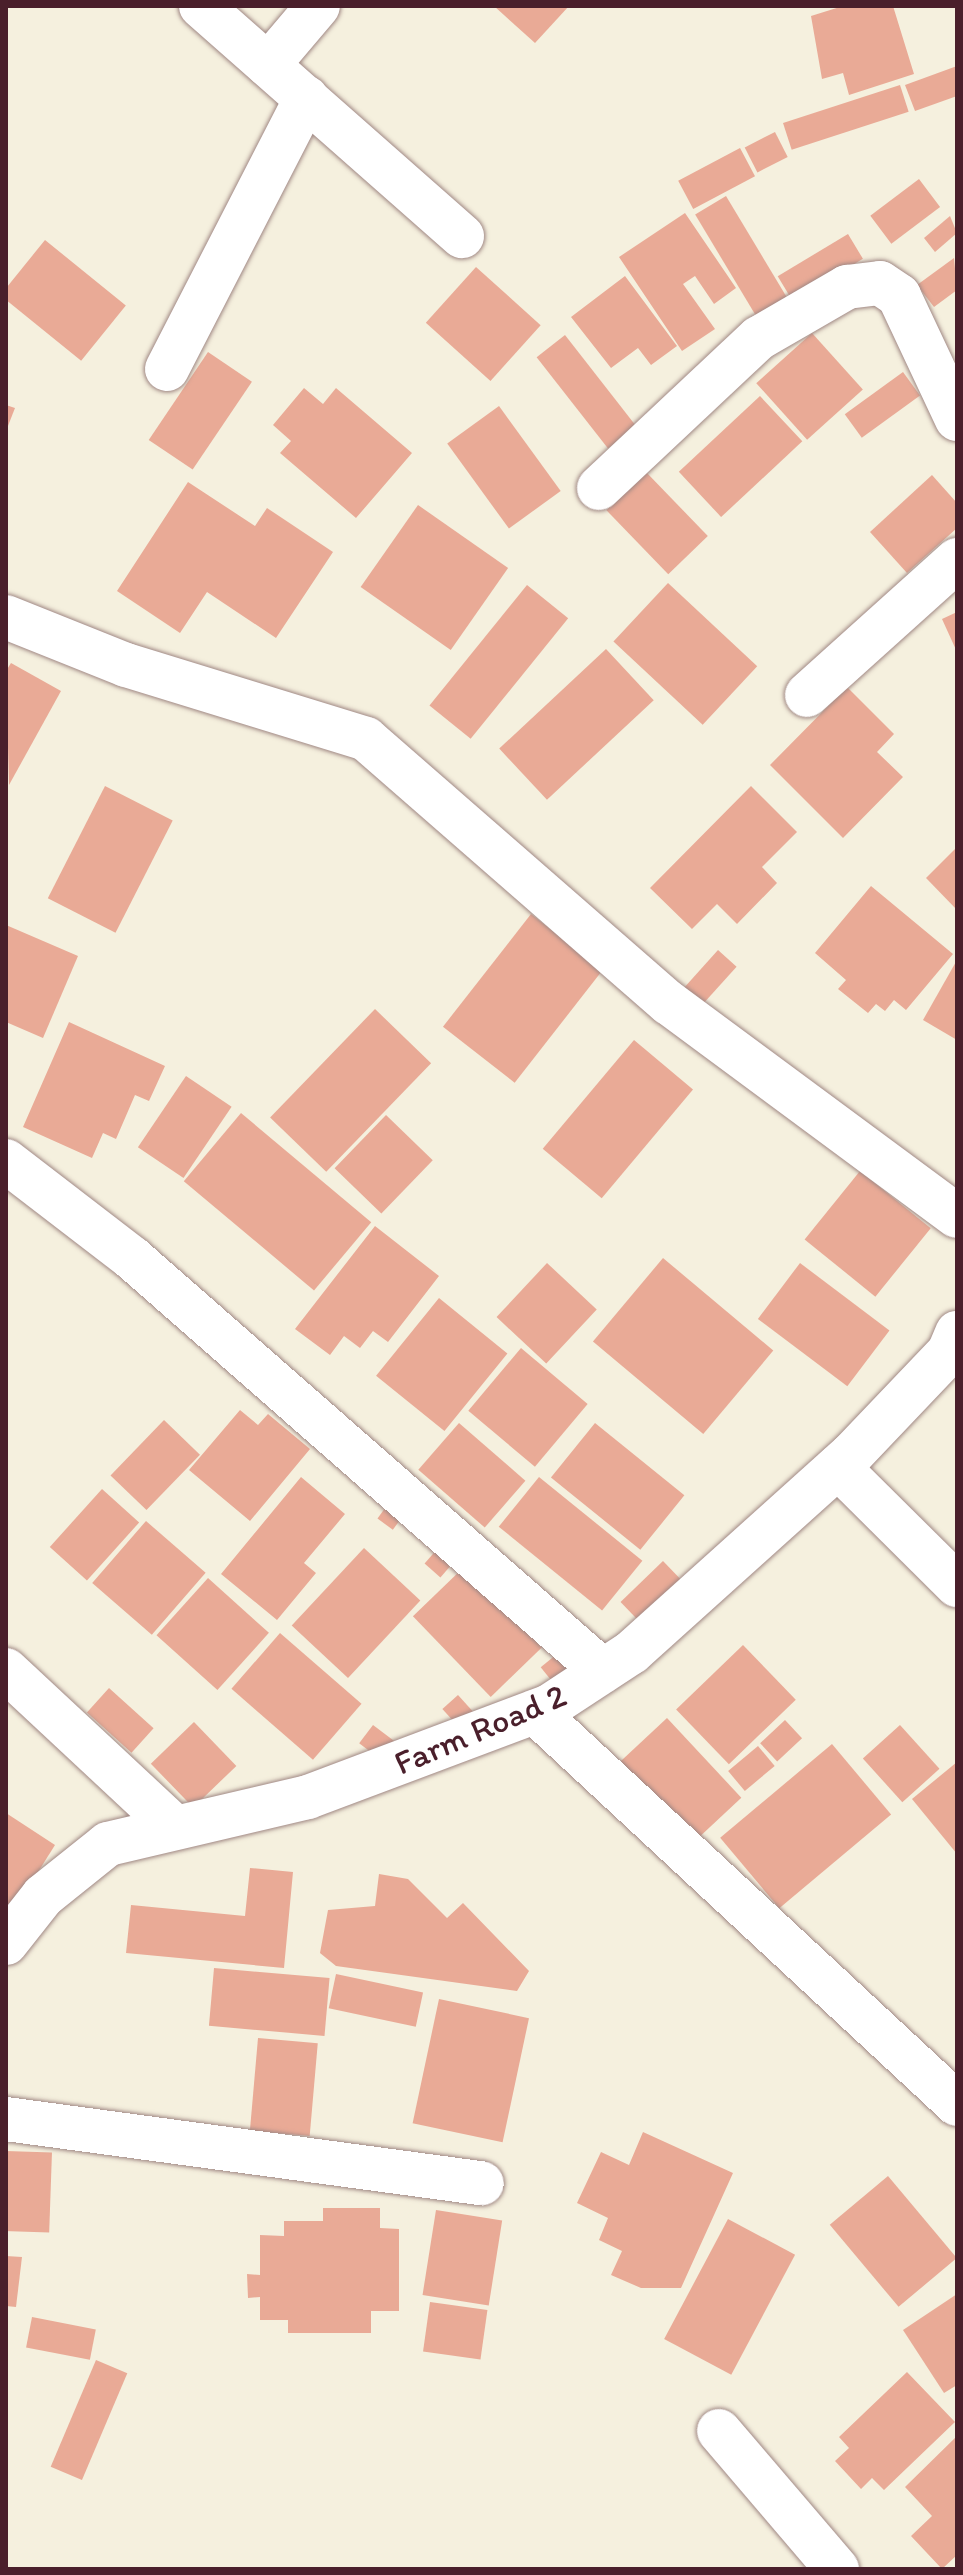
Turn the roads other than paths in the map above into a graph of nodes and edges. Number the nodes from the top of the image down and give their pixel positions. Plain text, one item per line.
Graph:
1 (201, 6) edge
2 (318, 6) edge
3 (268, 65) junction
4 (306, 98) junction
5 (462, 236) dead end
6 (167, 369) dead end
7 (957, 419) edge
8 (599, 488) dead end
9 (957, 560) edge
10 (6, 617) edge
11 (807, 695) dead end
12 (6, 1161) edge
13 (957, 1216) edge
14 (957, 1333) edge
15 (838, 1467) junction
16 (957, 1585) edge
17 (6, 1670) edge
18 (603, 1671) junction
19 (535, 1712) junction
20 (173, 1826) junction
21 (6, 1943) edge
22 (957, 2104) edge
23 (6, 2119) edge
24 (482, 2183) dead end
25 (719, 2431) dead end
26 (837, 2569) edge

1 - 3 street
2 - 3 street
3 - 4 street
4 - 5 street
4 - 6 street
7 - 8 street
9 - 11 street
10 - 13 street
12 - 18 street
14 - 15 street, Farm Road 2
15 - 16 street
15 - 18 street, Farm Road 2
17 - 20 street
18 - 19 street, Farm Road 2
19 - 20 street, Farm Road 2
19 - 22 street
20 - 21 street, Farm Road 2
23 - 24 street
25 - 26 street

